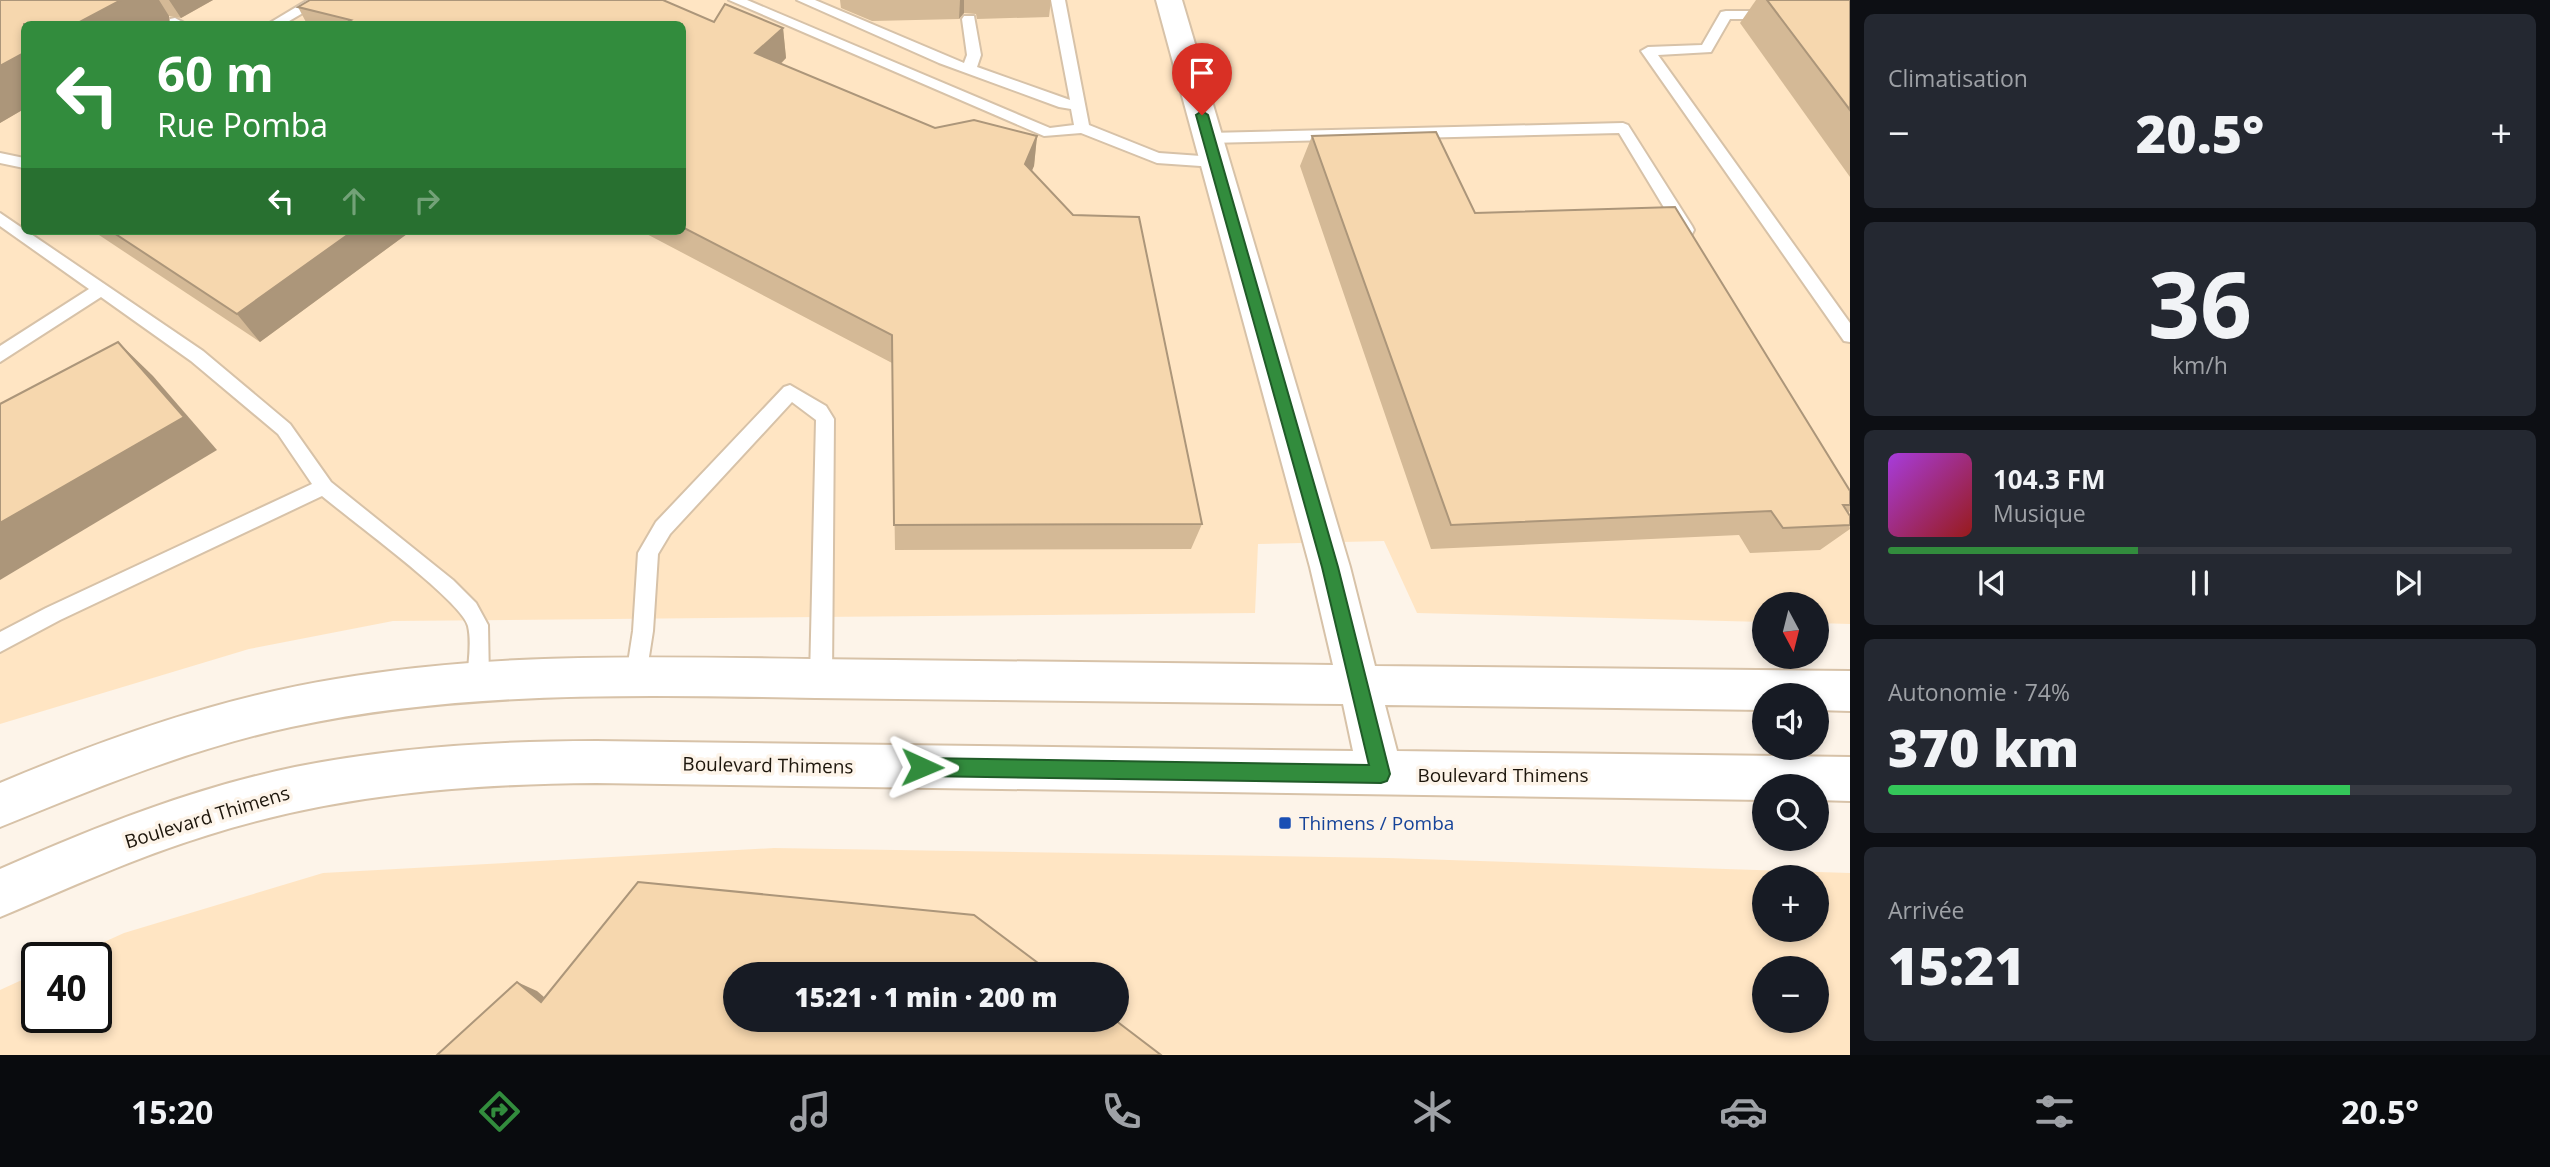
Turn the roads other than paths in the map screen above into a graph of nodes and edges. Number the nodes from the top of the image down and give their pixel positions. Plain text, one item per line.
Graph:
1 (318, 0) edge
2 (736, 0) edge
3 (804, 0) edge
4 (1058, 0) edge
5 (1168, 0) edge
6 (1781, 14) edge
7 (970, 19) dead end
8 (280, 21) edge
9 (969, 69) junction
10 (1077, 105) junction
11 (1082, 128) junction
12 (1212, 150) junction
13 (0, 158) edge
14 (21, 162) edge
15 (0, 218) edge
16 (21, 233) edge
17 (24, 235) edge
18 (1694, 242) edge
19 (101, 289) junction
20 (1850, 336) edge
21 (0, 355) edge
22 (324, 487) junction
23 (0, 643) edge
24 (636, 676) junction
25 (821, 678) junction
26 (478, 681) junction
27 (1360, 685) junction
28 (1850, 691) edge
29 (1381, 774) junction
30 (1850, 779) edge
31 (0, 805) edge
32 (0, 893) edge

1 - 8 lane
2 - 11 lane
3 - 9 lane
4 - 10 lane
5 - 12 street
6 - 20 lane
7 - 9 lane
9 - 10 lane
10 - 11 lane
11 - 12 lane
12 - 18 lane
12 - 27 street
13 - 14 lane
15 - 16 lane
17 - 19 lane
19 - 21 lane
19 - 22 lane
22 - 23 lane
22 - 26 lane
24 - 25 street
24 - 25 lane
24 - 26 street
25 - 27 street
26 - 31 street
27 - 28 street
27 - 29 street
29 - 30 street, Boulevard Thimens
29 - 32 street, Boulevard Thimens

